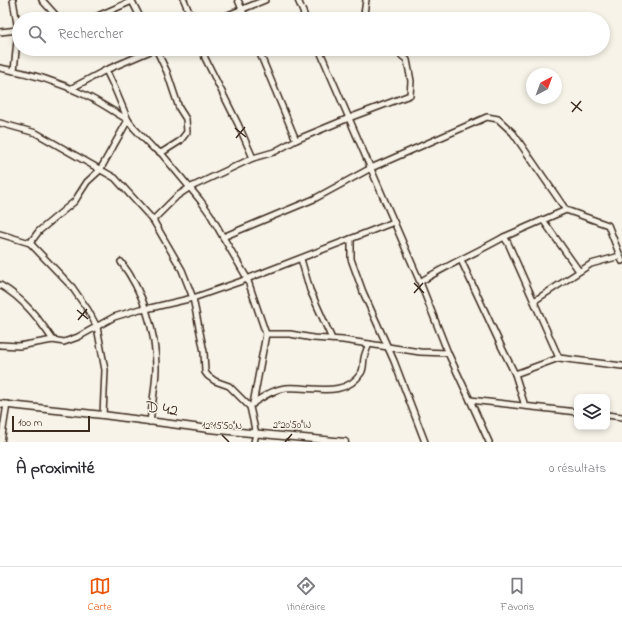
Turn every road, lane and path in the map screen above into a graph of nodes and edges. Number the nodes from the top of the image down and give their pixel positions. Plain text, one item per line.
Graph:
1 (14, 0) edge
2 (42, 0) edge
3 (184, 0) edge
4 (238, 0) edge
5 (265, 0) edge
6 (298, 0) edge
7 (366, 0) edge
8 (132, 1) edge
9 (242, 9) junction
10 (16, 12) edge
11 (53, 12) edge
12 (108, 12) edge
13 (138, 12) edge
14 (189, 12) edge
15 (235, 12) edge
16 (243, 12) edge
17 (303, 12) edge
18 (364, 12) edge
19 (12, 31) edge
20 (0, 32) edge
21 (15, 56) edge
22 (139, 56) edge
23 (159, 56) edge
24 (205, 56) edge
25 (261, 56) edge
26 (322, 56) edge
27 (402, 56) edge
28 (0, 68) edge
29 (106, 70) junction
30 (14, 71) junction
31 (70, 88) junction
32 (349, 118) junction
33 (128, 120) junction
34 (0, 122) edge
35 (296, 140) junction
36 (161, 153) junction
37 (253, 158) junction
38 (370, 168) junction
39 (100, 170) junction
40 (189, 188) junction
41 (566, 210) junction
42 (153, 220) junction
43 (543, 220) junction
44 (394, 222) junction
45 (0, 234) edge
46 (224, 237) junction
47 (504, 237) junction
48 (351, 240) junction
49 (30, 243) junction
50 (300, 258) junction
51 (621, 258) edge
52 (461, 260) junction
53 (121, 262) dead end
54 (578, 271) junction
55 (247, 278) junction
56 (420, 282) junction
57 (0, 285) edge
58 (193, 298) junction
59 (534, 301) junction
60 (146, 309) junction
61 (97, 327) junction
62 (266, 334) junction
63 (332, 339) junction
64 (52, 340) junction
65 (369, 344) junction
66 (0, 345) edge
67 (388, 347) junction
68 (448, 353) junction
69 (559, 358) junction
70 (622, 366) edge
71 (515, 374) junction
72 (470, 400) junction
73 (3, 404) edge
74 (253, 404) junction
75 (525, 406) junction
76 (251, 411) junction
77 (574, 412) edge
78 (103, 415) junction
79 (610, 415) edge
80 (622, 417) edge
81 (150, 422) junction
82 (256, 434) junction
83 (1, 442) edge
84 (254, 442) edge
85 (345, 442) edge
86 (424, 442) edge
87 (489, 442) edge

1 - 10 street
2 - 11 street
3 - 14 street
4 - 9 street
5 - 9 street
6 - 17 street
7 - 18 street
8 - 12 street
8 - 13 street
9 - 15 street
9 - 16 street
19 - 20 street
21 - 30 street
22 - 29 street
23 - 36 street
24 - 37 street
25 - 35 street
26 - 32 street
27 - 32 street
28 - 30 street
29 - 31 street
29 - 33 street
30 - 31 street
31 - 33 street
32 - 35 street
32 - 38 street
33 - 36 street
33 - 39 street
34 - 39 street
35 - 37 street
36 - 40 street
37 - 40 street
38 - 41 street
38 - 44 street
38 - 46 street
39 - 42 street
39 - 49 street
40 - 42 street
40 - 46 street
41 - 43 street
41 - 51 street
42 - 58 street
43 - 47 street
43 - 54 street
44 - 48 street
44 - 56 street
45 - 49 street
46 - 55 street
47 - 52 street
47 - 59 street
48 - 50 street
48 - 67 street
49 - 61 street
50 - 55 street
50 - 63 street
51 - 54 street
52 - 56 street
52 - 71 street
53 - 60 street
54 - 59 street
55 - 58 street
55 - 62 street
56 - 68 street
57 - 64 street
58 - 60 street
58 - 76 street
59 - 69 street
60 - 61 street
60 - 81 street
61 - 64 street
61 - 78 street
62 - 63 street
62 - 74 street
63 - 65 street
64 - 66 street
65 - 67 street
65 - 74 street
67 - 68 street
67 - 86 street
68 - 72 street
69 - 70 street
69 - 71 street
71 - 75 street
72 - 75 street
72 - 87 street
73 - 78 street, D 42 / D 42
73 - 83 street
74 - 76 street
75 - 77 street
76 - 82 street
78 - 81 street, D 42 / D 42
79 - 80 street
81 - 82 street, D 42 / D 42
82 - 84 street
82 - 85 street, D 42 / D 42

